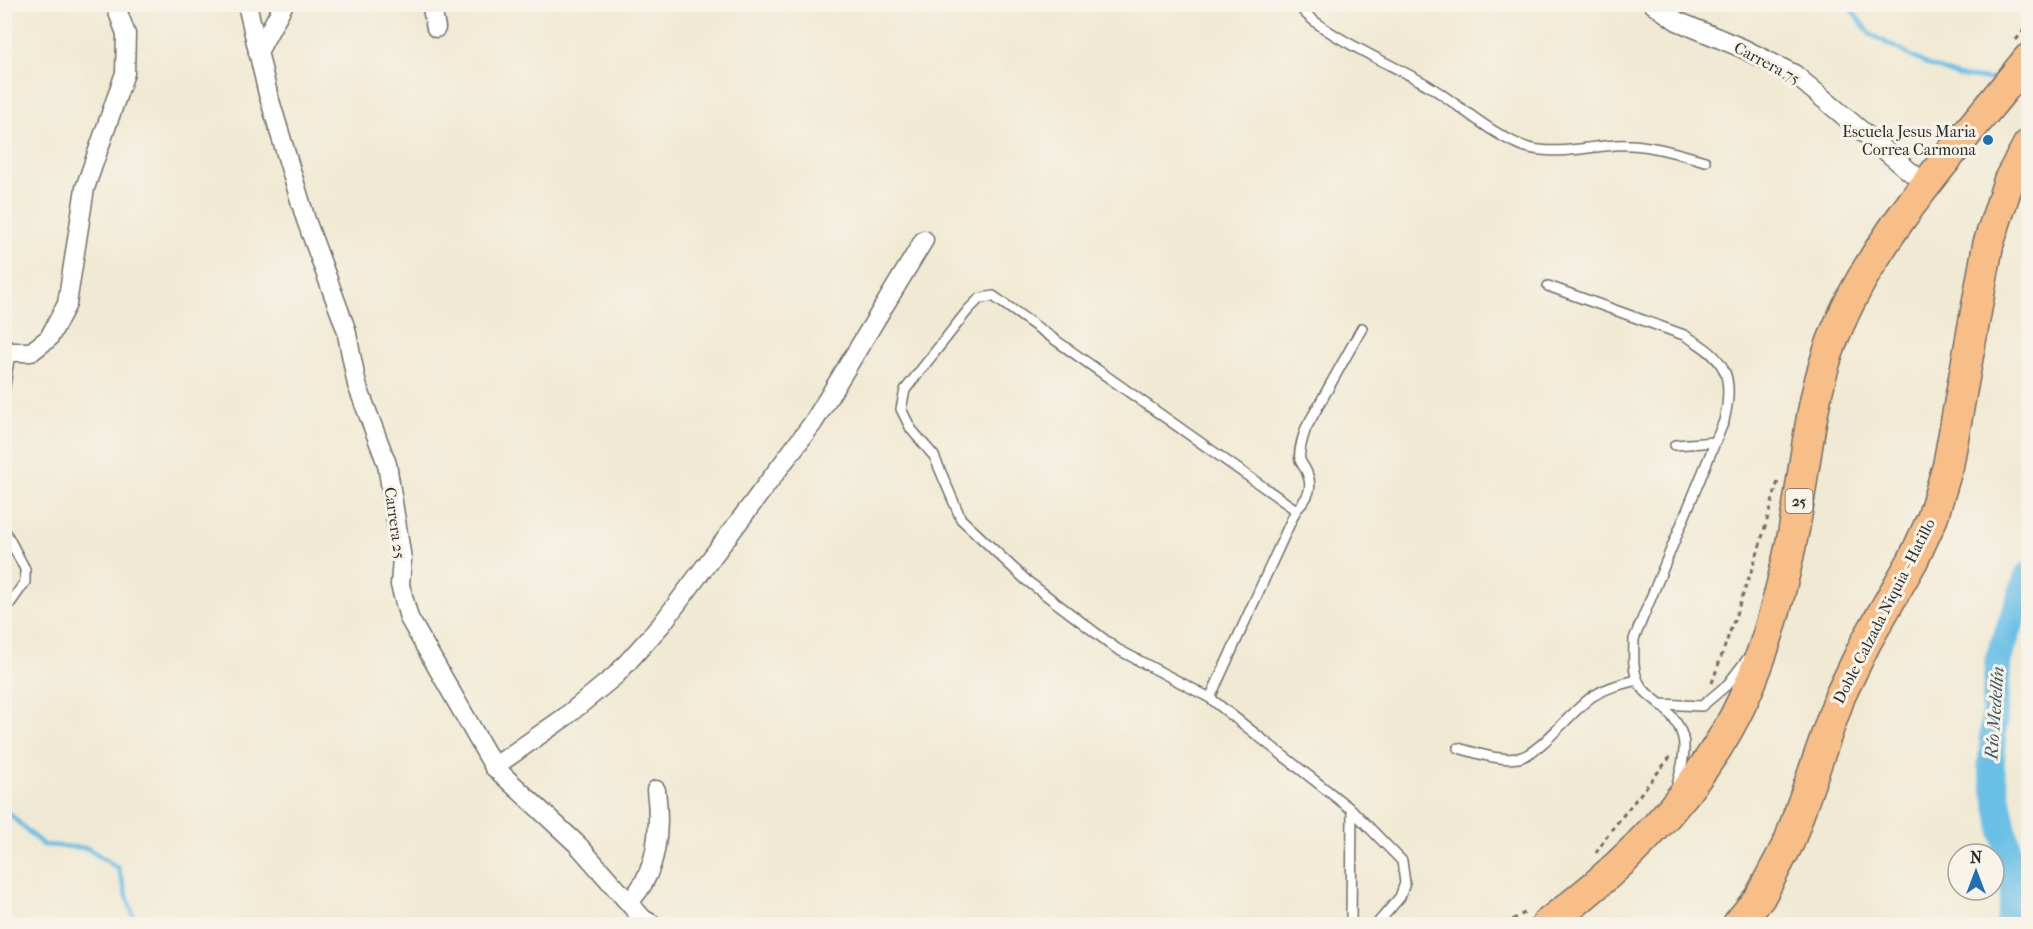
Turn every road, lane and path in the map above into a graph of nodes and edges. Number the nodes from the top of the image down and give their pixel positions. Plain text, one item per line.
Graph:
1 (115, 4) edge
2 (247, 4) edge
3 (284, 4) edge
4 (431, 4) edge
5 (1298, 4) edge
6 (1653, 4) edge
7 (2028, 25) edge
8 (436, 28) dead end
9 (258, 51) junction
10 (2021, 51) edge
11 (2028, 145) edge
12 (1705, 161) dead end
13 (1926, 185) junction
14 (924, 240) dead end
15 (1548, 286) dead end
16 (1362, 328) dead end
17 (7, 350) edge
18 (4, 392) edge
19 (1715, 442) junction
20 (1675, 445) dead end
21 (1778, 479) dead end
22 (1296, 510) junction
23 (4, 529) edge
24 (4, 612) edge
25 (1769, 630) junction
26 (1637, 680) junction
27 (1210, 698) junction
28 (1660, 704) junction
29 (1702, 706) junction
30 (1685, 738) junction
31 (1458, 748) dead end
32 (494, 767) junction
33 (656, 790) dead end
34 (1352, 810) junction
35 (1667, 817) junction
36 (1594, 857) dead end
37 (629, 902) junction
38 (1539, 917) edge
39 (652, 924) edge
40 (1351, 924) edge
41 (1377, 924) edge
42 (1505, 924) edge
43 (1738, 924) edge

1 - 17 street
2 - 9 street, Carrera 25
3 - 9 street
4 - 8 street
5 - 12 lane
6 - 13 street, Carrera 75
7 - 10 path
9 - 32 street, Carrera 25
10 - 13 highway, 25
11 - 43 highway, Doble Calzada Niquia - Hatillo
13 - 25 highway, 25
14 - 32 street
15 - 19 lane
16 - 22 lane
17 - 18 lane
19 - 20 lane
19 - 26 lane
21 - 29 path, 25
22 - 27 lane
22 - 27 lane
23 - 24 lane
25 - 29 lane
25 - 35 highway, 25
26 - 28 lane
26 - 31 lane
27 - 34 lane
28 - 29 lane
28 - 30 lane
30 - 35 lane
30 - 36 path
32 - 37 street, Carrera 25
33 - 37 street
34 - 40 lane
34 - 41 lane
35 - 38 highway, 25
37 - 39 street, Carrera 25
38 - 42 path

